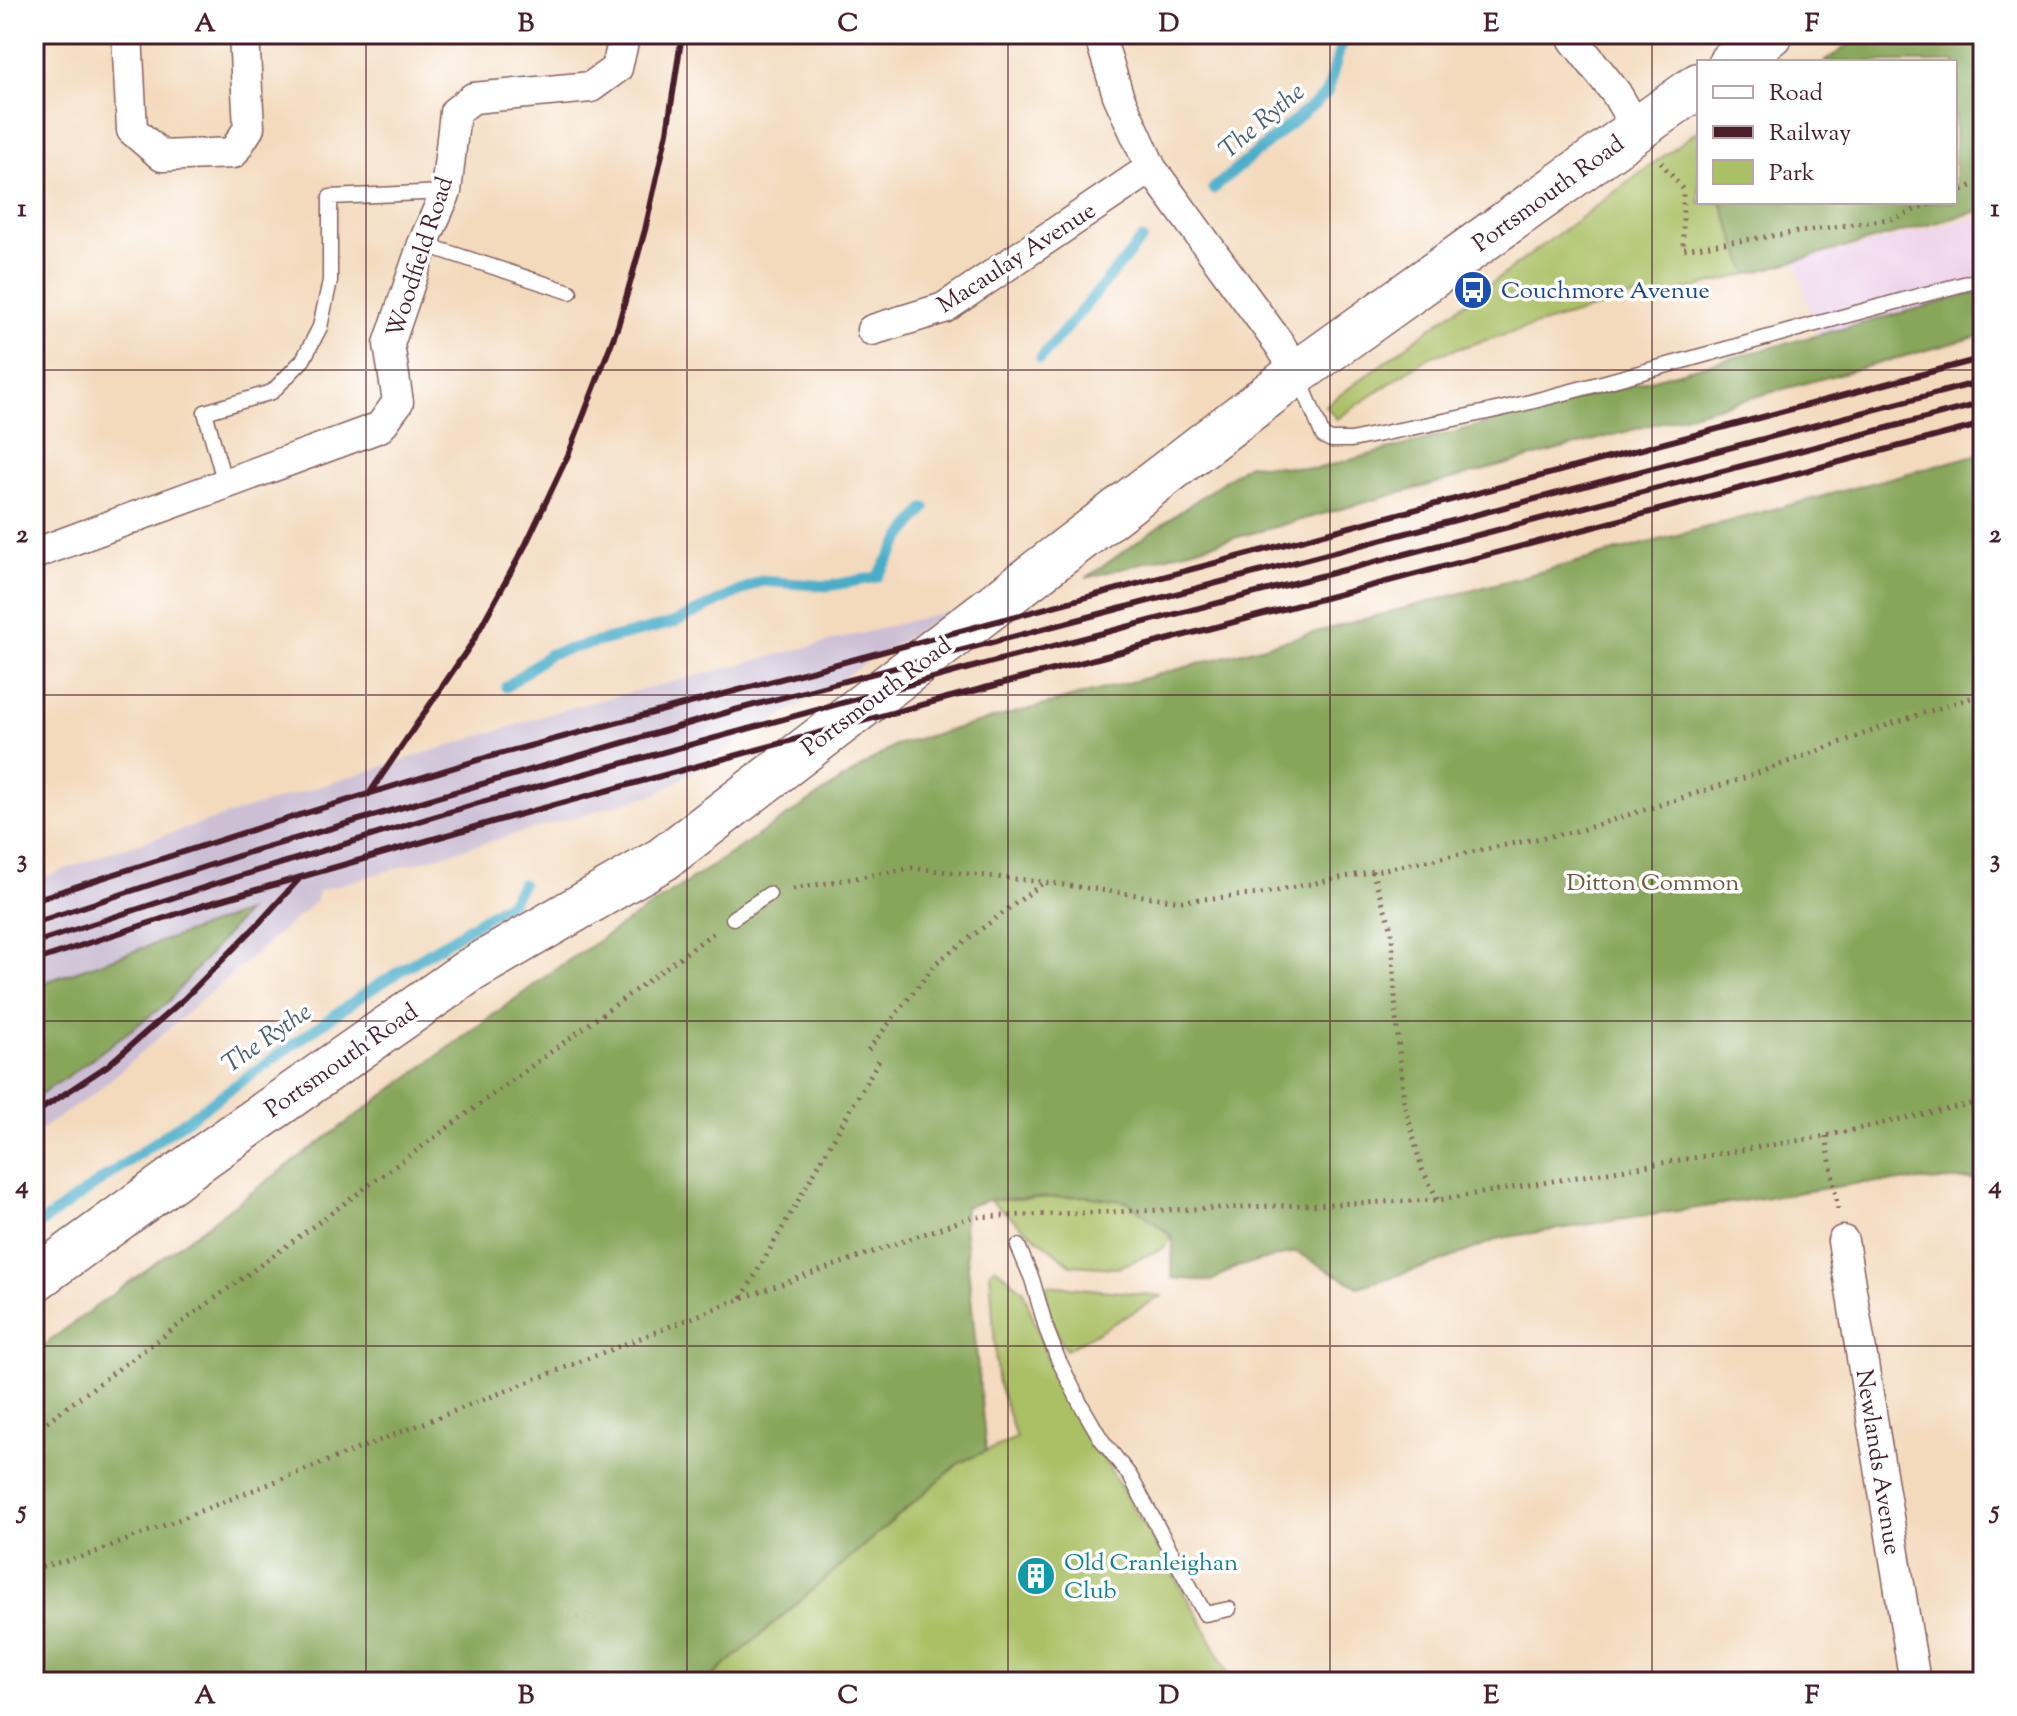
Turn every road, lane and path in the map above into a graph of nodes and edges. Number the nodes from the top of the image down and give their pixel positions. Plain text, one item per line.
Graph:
1 (127, 34) edge
2 (244, 34) edge
3 (625, 34) edge
4 (1099, 34) edge
5 (1770, 34) edge
6 (1575, 36) edge
7 (1734, 60) edge
8 (1697, 86) edge
9 (1626, 111) junction
10 (1151, 168) junction
11 (1983, 181) edge
12 (446, 192) junction
13 (1957, 192) edge
14 (1929, 204) edge
15 (423, 244) junction
16 (1983, 279) edge
17 (570, 292) dead end
18 (872, 330) dead end
19 (1288, 359) junction
20 (225, 484) junction
21 (34, 554) edge
22 (1983, 694) edge
23 (1372, 871) junction
24 (1043, 882) junction
25 (769, 894) joint
26 (733, 918) joint
27 (868, 1050) dead end
28 (879, 1060) dead end
29 (1983, 1101) edge
30 (1826, 1136) junction
31 (1835, 1191) dead end
32 (1438, 1200) junction
33 (1843, 1241) dead end
34 (1018, 1246) dead end
35 (34, 1280) edge
36 (742, 1298) junction
37 (34, 1431) edge
38 (34, 1569) edge
39 (1229, 1609) dead end
40 (1915, 1682) edge

1 - 2 street
3 - 12 street, Woodfield Road
4 - 10 street
5 - 7 main road
6 - 9 street
8 - 9 main road, Portsmouth Road
9 - 14 path
9 - 19 main road, Portsmouth Road
10 - 18 street, Macaulay Avenue
10 - 19 street
11 - 13 path
12 - 15 street, Woodfield Road
12 - 20 lane
15 - 17 lane
15 - 20 street, Woodfield Road
16 - 19 lane
19 - 35 main road, Portsmouth Road
20 - 21 street, Woodfield Road
22 - 23 path
23 - 24 path
23 - 32 path
24 - 25 path
24 - 27 path
25 - 26 lane
26 - 37 path
28 - 36 path
29 - 30 path
30 - 31 path
30 - 32 path
32 - 36 path
33 - 40 street, Newlands Avenue
34 - 39 lane
36 - 38 path

